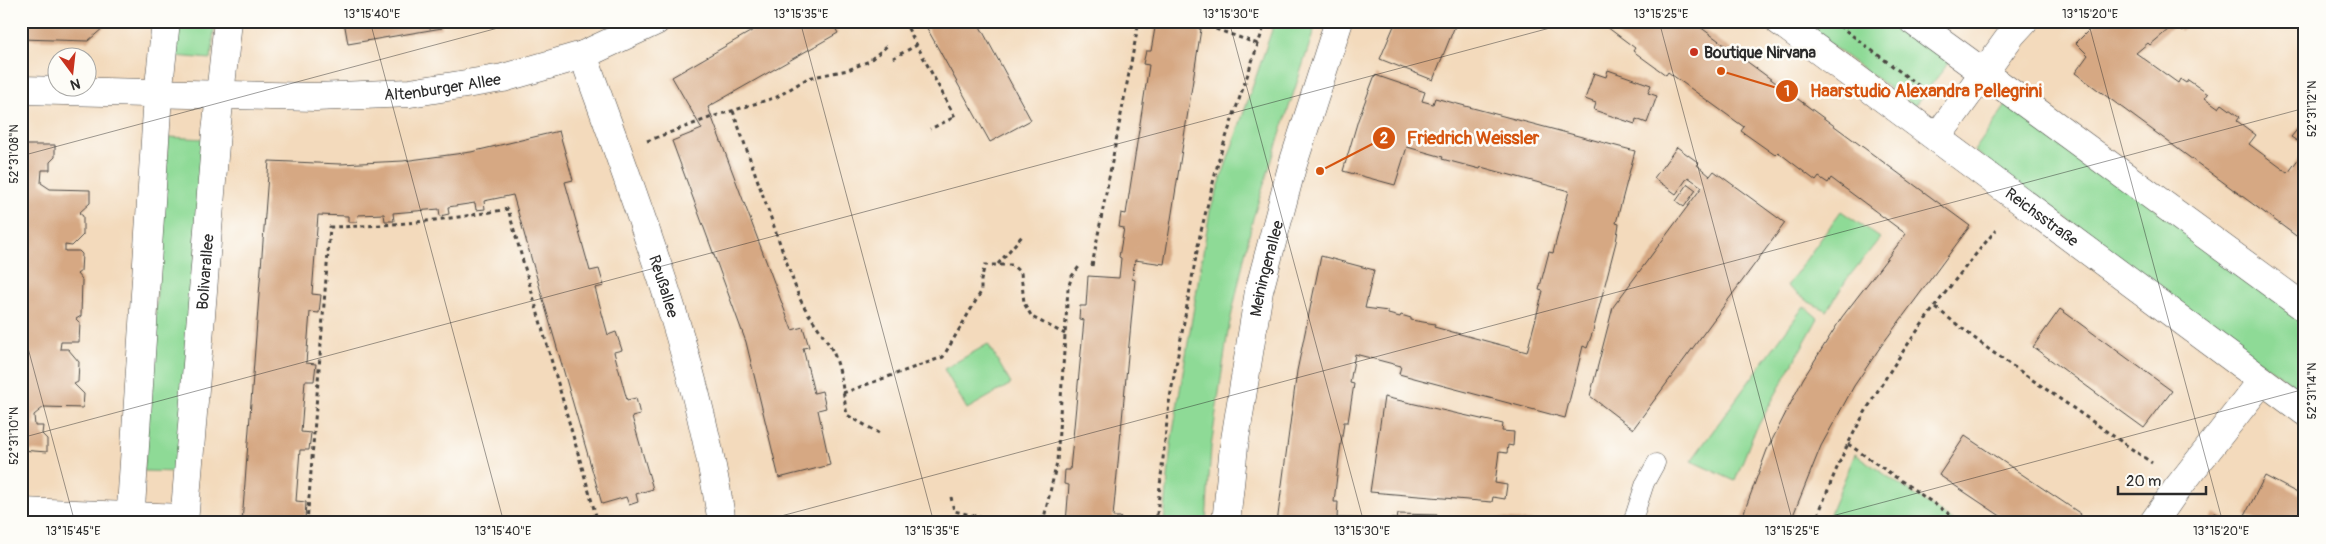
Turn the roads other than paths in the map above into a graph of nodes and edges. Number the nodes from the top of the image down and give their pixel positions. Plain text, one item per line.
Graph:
1 (166, 21) edge
2 (228, 21) edge
3 (656, 21) edge
4 (1339, 21) edge
5 (1779, 21) edge
6 (1913, 21) edge
7 (2024, 21) edge
8 (582, 55) junction
9 (1984, 74) junction
10 (21, 90) edge
11 (158, 94) junction
12 (220, 94) junction
13 (1937, 137) junction
14 (2305, 308) edge
15 (2262, 381) junction
16 (2305, 412) edge
17 (1656, 463) dead end
18 (21, 512) edge
19 (130, 519) edge
20 (184, 520) edge
21 (722, 523) edge
22 (1226, 523) edge
23 (1632, 523) edge
24 (2153, 523) edge

1 - 11 street
2 - 12 street, Bolivarallee
3 - 8 street, Altenburger Allee
4 - 22 street, Meiningenallee
5 - 13 street, Reichsstraße
6 - 9 street
7 - 9 street
8 - 12 street, Altenburger Allee
8 - 21 street, Reußallee
9 - 13 street
9 - 14 street
10 - 11 street, Altenburger Allee
11 - 12 street, Altenburger Allee
11 - 19 street
12 - 20 street, Bolivarallee
13 - 15 street, Reichsstraße
15 - 16 street, Reichsstraße
15 - 24 street
17 - 23 lane
18 - 19 street
19 - 20 street

